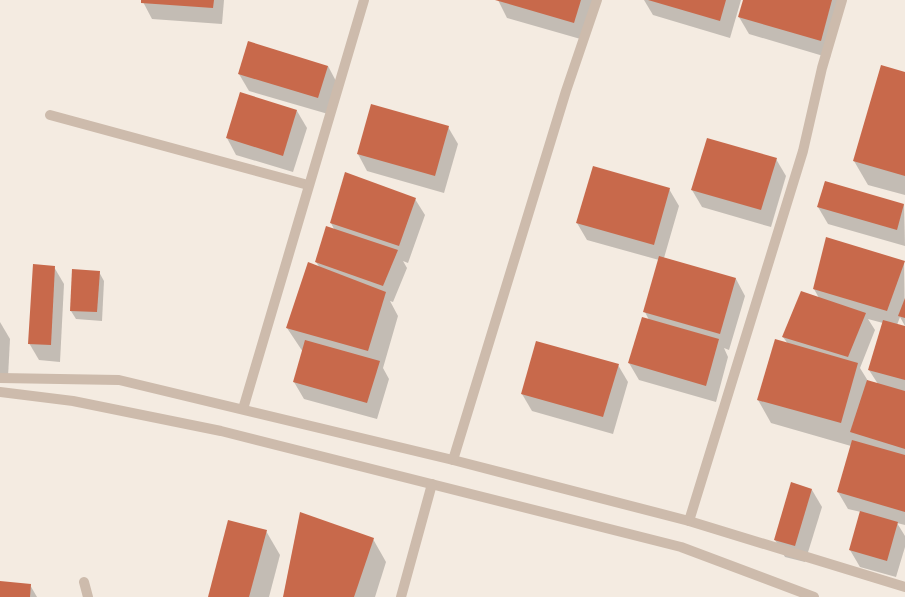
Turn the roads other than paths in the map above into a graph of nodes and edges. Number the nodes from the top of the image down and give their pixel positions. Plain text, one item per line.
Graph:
1 (364, 0) edge
2 (597, 0) edge
3 (842, 0) edge
4 (50, 115) dead end
5 (308, 185) junction
6 (0, 378) edge
7 (0, 392) edge
8 (243, 410) junction
9 (453, 460) junction
10 (432, 484) junction
11 (689, 521) junction
12 (84, 582) dead end
13 (905, 587) edge
14 (88, 597) edge
15 (401, 597) edge
16 (814, 597) edge

1 - 5 street
2 - 9 street
3 - 11 street
4 - 5 street
5 - 8 street
6 - 8 street
7 - 10 street
8 - 9 street
9 - 11 street
10 - 15 street
10 - 16 street
11 - 13 street
12 - 14 street

